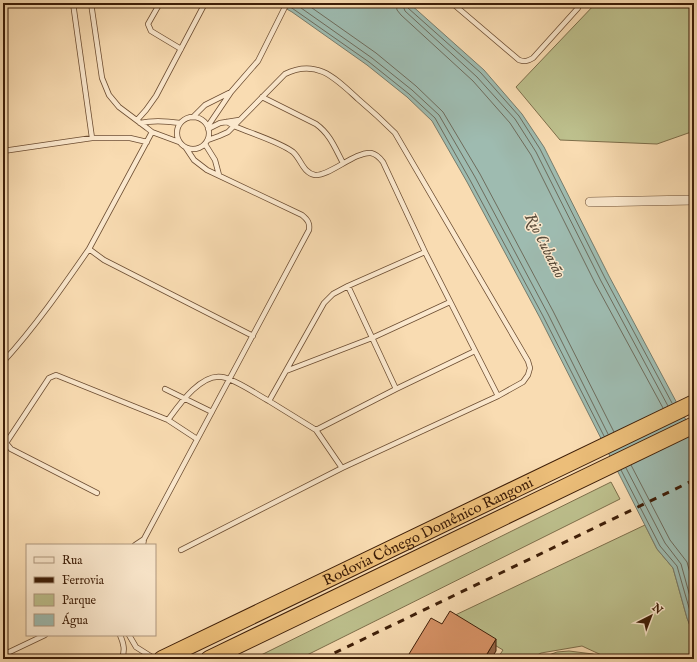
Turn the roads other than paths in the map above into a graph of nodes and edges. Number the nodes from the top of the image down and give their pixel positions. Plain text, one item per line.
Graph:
1 (73, 3) edge
2 (91, 3) edge
3 (160, 3) edge
4 (202, 3) edge
5 (287, 3) edge
6 (452, 3) edge
7 (580, 3) edge
8 (181, 49) junction
9 (231, 92) junction
10 (262, 97) junction
11 (193, 117) junction
12 (239, 120) junction
13 (138, 122) junction
14 (226, 122) junction
15 (180, 123) junction
16 (234, 126) junction
17 (208, 128) junction
18 (152, 132) junction
19 (92, 138) junction
20 (147, 142) junction
21 (179, 142) junction
22 (206, 142) junction
23 (186, 148) junction
24 (3, 151) edge
25 (343, 163) junction
26 (219, 175) junction
27 (694, 200) edge
28 (590, 202) dead end
29 (89, 249) junction
30 (425, 252) junction
31 (348, 286) junction
32 (450, 302) junction
33 (253, 336) junction
34 (372, 338) junction
35 (475, 351) junction
36 (3, 362) edge
37 (286, 372) junction
38 (230, 379) junction
39 (165, 389) dead end
40 (396, 389) junction
41 (498, 396) junction
42 (694, 396) edge
43 (184, 398) junction
44 (269, 401) junction
45 (694, 403) edge
46 (212, 412) junction
47 (168, 420) junction
48 (694, 425) edge
49 (316, 430) junction
50 (694, 435) edge
51 (197, 439) junction
52 (584, 456) junction
53 (342, 468) junction
54 (600, 471) junction
55 (97, 493) dead end
56 (144, 539) junction
57 (136, 544) edge
58 (142, 544) edge
59 (181, 550) dead end
60 (43, 636) edge
61 (120, 636) edge
62 (130, 636) edge
63 (3, 656) edge
64 (122, 659) edge
65 (155, 659) edge
66 (162, 659) edge
67 (209, 659) edge

1 - 19 lane
2 - 13 lane
3 - 8 lane
4 - 8 lane
5 - 9 lane
6 - 7 lane
8 - 13 lane
9 - 11 lane
9 - 17 lane
10 - 12 lane
10 - 25 lane
10 - 41 lane
11 - 15 lane
11 - 17 lane
12 - 14 lane
12 - 16 lane
13 - 15 lane
13 - 18 lane
14 - 16 lane
14 - 17 lane
15 - 21 lane
16 - 22 lane
16 - 25 lane
17 - 22 lane
18 - 20 lane
18 - 21 lane
19 - 20 lane
19 - 24 lane
20 - 29 lane
21 - 23 lane
22 - 23 lane
22 - 26 lane
23 - 26 lane
25 - 30 lane
26 - 33 lane
27 - 28 street
29 - 33 lane
29 - 36 lane
30 - 31 lane
30 - 32 lane
31 - 34 lane
31 - 37 lane
32 - 34 lane
32 - 35 lane
33 - 38 lane
34 - 37 lane
34 - 40 lane
35 - 40 lane
35 - 41 lane
37 - 44 lane
38 - 43 lane
38 - 44 lane
38 - 46 lane
39 - 43 lane
40 - 49 lane
41 - 53 lane
42 - 52 highway
43 - 46 lane
43 - 47 lane
44 - 49 lane
45 - 52 highway, Rodovia Cônego Domênico Rangoni
46 - 51 lane
47 - 51 lane
47 - 55 lane
48 - 54 highway, Rodovia Cônego Domênico Rangoni
49 - 53 lane
50 - 54 highway
51 - 56 lane
52 - 66 highway, Rodovia Cônego Domênico Rangoni
53 - 59 lane
54 - 67 highway, Rodovia Cônego Domênico Rangoni
56 - 57 lane
56 - 58 lane
60 - 63 lane
61 - 64 lane
62 - 65 lane

